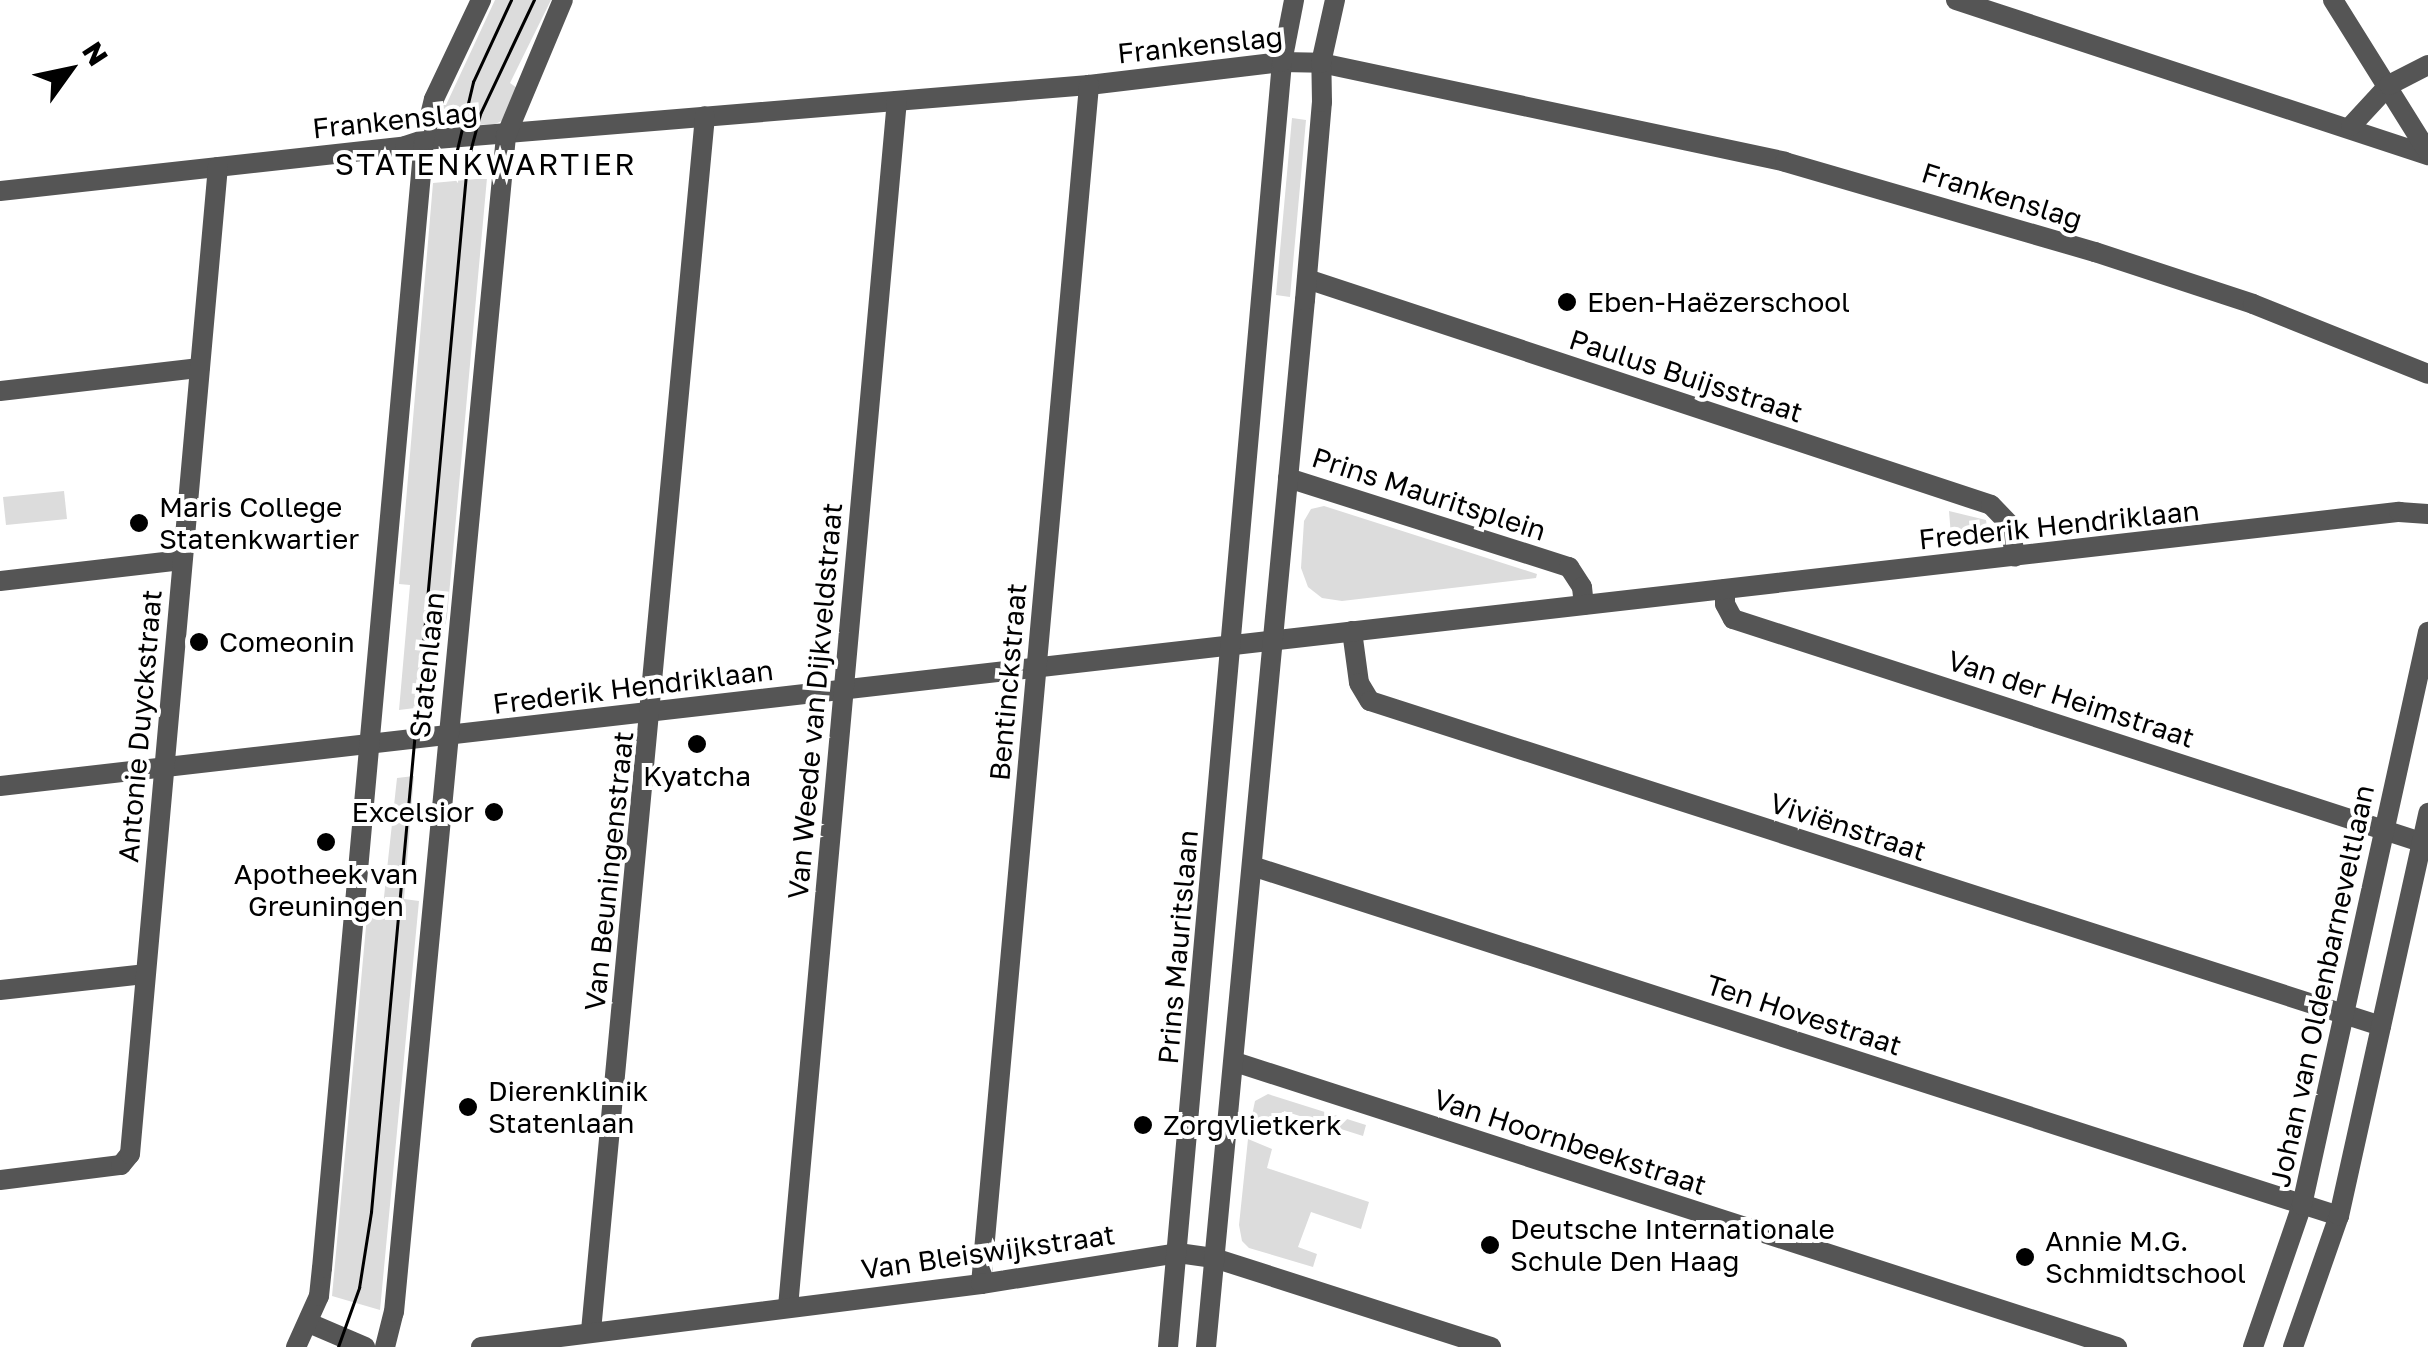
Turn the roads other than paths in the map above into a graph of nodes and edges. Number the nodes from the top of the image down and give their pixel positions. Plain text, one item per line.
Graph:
1 (481, 0) edge
2 (564, 0) edge
3 (1294, 0) edge
4 (1335, 0) edge
5 (1956, 0) edge
6 (2333, 0) edge
7 (1282, 62) junction
8 (1321, 63) junction
9 (2428, 65) edge
10 (1090, 85) junction
11 (2389, 85) junction
12 (897, 101) junction
13 (706, 116) junction
14 (2351, 126) junction
15 (506, 136) junction
16 (424, 140) junction
17 (2428, 153) edge
18 (218, 167) junction
19 (0, 191) edge
20 (1306, 279) junction
21 (200, 368) junction
22 (2428, 374) edge
23 (0, 391) edge
24 (1288, 478) junction
25 (2428, 500) edge
26 (2399, 512) junction
27 (2428, 514) edge
28 (2015, 557) junction
29 (182, 560) junction
30 (0, 581) edge
31 (1725, 589) junction
32 (1584, 604) junction
33 (1352, 631) junction
34 (2428, 632) edge
35 (1273, 642) junction
36 (1233, 647) junction
37 (1038, 668) junction
38 (844, 690) junction
39 (652, 712) junction
40 (447, 737) junction
41 (370, 744) junction
42 (163, 769) junction
43 (0, 786) edge
44 (2428, 814) edge
45 (2385, 829) junction
46 (2422, 842) junction
47 (1252, 866) junction
48 (144, 974) junction
49 (0, 990) edge
50 (2344, 1017) junction
51 (2381, 1026) junction
52 (1235, 1062) junction
53 (0, 1180) edge
54 (2302, 1205) junction
55 (2339, 1216) junction
56 (1178, 1252) junction
57 (1214, 1258) junction
58 (980, 1284) junction
59 (788, 1307) junction
60 (310, 1323) junction
61 (592, 1331) junction
62 (296, 1347) edge
63 (365, 1347) edge
64 (384, 1347) edge
65 (482, 1347) edge
66 (1168, 1347) edge
67 (1206, 1347) edge
68 (1491, 1347) edge
69 (2117, 1347) edge
70 (2253, 1347) edge
71 (2293, 1347) edge

1 - 16 street, Statenlaan
2 - 15 street, Statenlaan
3 - 7 street
4 - 8 street
5 - 14 street
6 - 11 street
7 - 8 street, Frankenslag
7 - 10 street, Frankenslag
7 - 36 street, Prins Mauritslaan
8 - 20 street
8 - 22 street, Frankenslag
9 - 11 street
10 - 12 street, Frankenslag
10 - 37 street, Bentinckstraat
11 - 14 street
11 - 17 street
12 - 13 street, Frankenslag
12 - 38 street, Van Weede van Dijkveldstraat
13 - 15 street, Frankenslag
13 - 39 street, Van Beuningenstraat
14 - 17 street
15 - 16 street, Frankenslag
15 - 40 street, Statenlaan
16 - 18 street, Frankenslag
16 - 41 street, Statenlaan
18 - 19 street, Frankenslag
18 - 21 street, Antonie Duyckstraat
20 - 24 street
20 - 28 street, Paulus Buijsstraat
21 - 23 street
21 - 29 street, Antonie Duyckstraat
24 - 32 street, Prins Mauritsplein
24 - 35 street, Prins Mauritsplein
25 - 26 street, Frederik Hendriklaan
26 - 27 street, Frederik Hendriklaan
26 - 28 street, Frederik Hendriklaan
28 - 31 street, Frederik Hendriklaan
29 - 30 street
29 - 42 street, Antonie Duyckstraat
31 - 32 street
31 - 45 street, Van der Heimstraat
32 - 33 street
33 - 35 street
33 - 50 street, Viviënstraat
34 - 45 street, Johan van Oldenbarneveltlaan
35 - 36 street, Frederik Hendriklaan
35 - 47 street
36 - 37 street, Frederik Hendriklaan
36 - 56 street, Prins Mauritslaan
37 - 38 street, Frederik Hendriklaan
37 - 58 street, Bentinckstraat
38 - 39 street, Frederik Hendriklaan
38 - 59 street, Van Weede van Dijkveldstraat
39 - 40 street, Frederik Hendriklaan
39 - 61 street, Van Beuningenstraat
40 - 41 street, Frederik Hendriklaan
40 - 64 street, Statenlaan
41 - 42 street, Frederik Hendriklaan
41 - 60 street, Statenlaan
42 - 43 street, Frederik Hendriklaan
42 - 48 street, Antonie Duyckstraat
44 - 46 street
45 - 46 street, Van der Heimstraat
45 - 50 street, Johan van Oldenbarneveltlaan
46 - 51 street
47 - 52 street
47 - 54 street, Ten Hovestraat
48 - 49 street
48 - 53 street, Antonie Duyckstraat
50 - 51 street, Viviënstraat
50 - 54 street, Johan van Oldenbarneveltlaan
51 - 55 street
52 - 57 street
52 - 69 street, Van Hoornbeekstraat
54 - 55 street, Ten Hovestraat
54 - 70 street, Johan van Oldenbarneveltlaan
55 - 71 street
56 - 57 street, Van Bleiswijkstraat
56 - 58 street, Van Bleiswijkstraat
56 - 66 street, Prins Mauritslaan
57 - 67 street
57 - 68 street, Van Bleiswijkstraat
58 - 59 street, Van Bleiswijkstraat
59 - 61 street, Van Bleiswijkstraat
60 - 62 street, Statenlaan
60 - 63 street
61 - 65 street, Van Bleiswijkstraat

